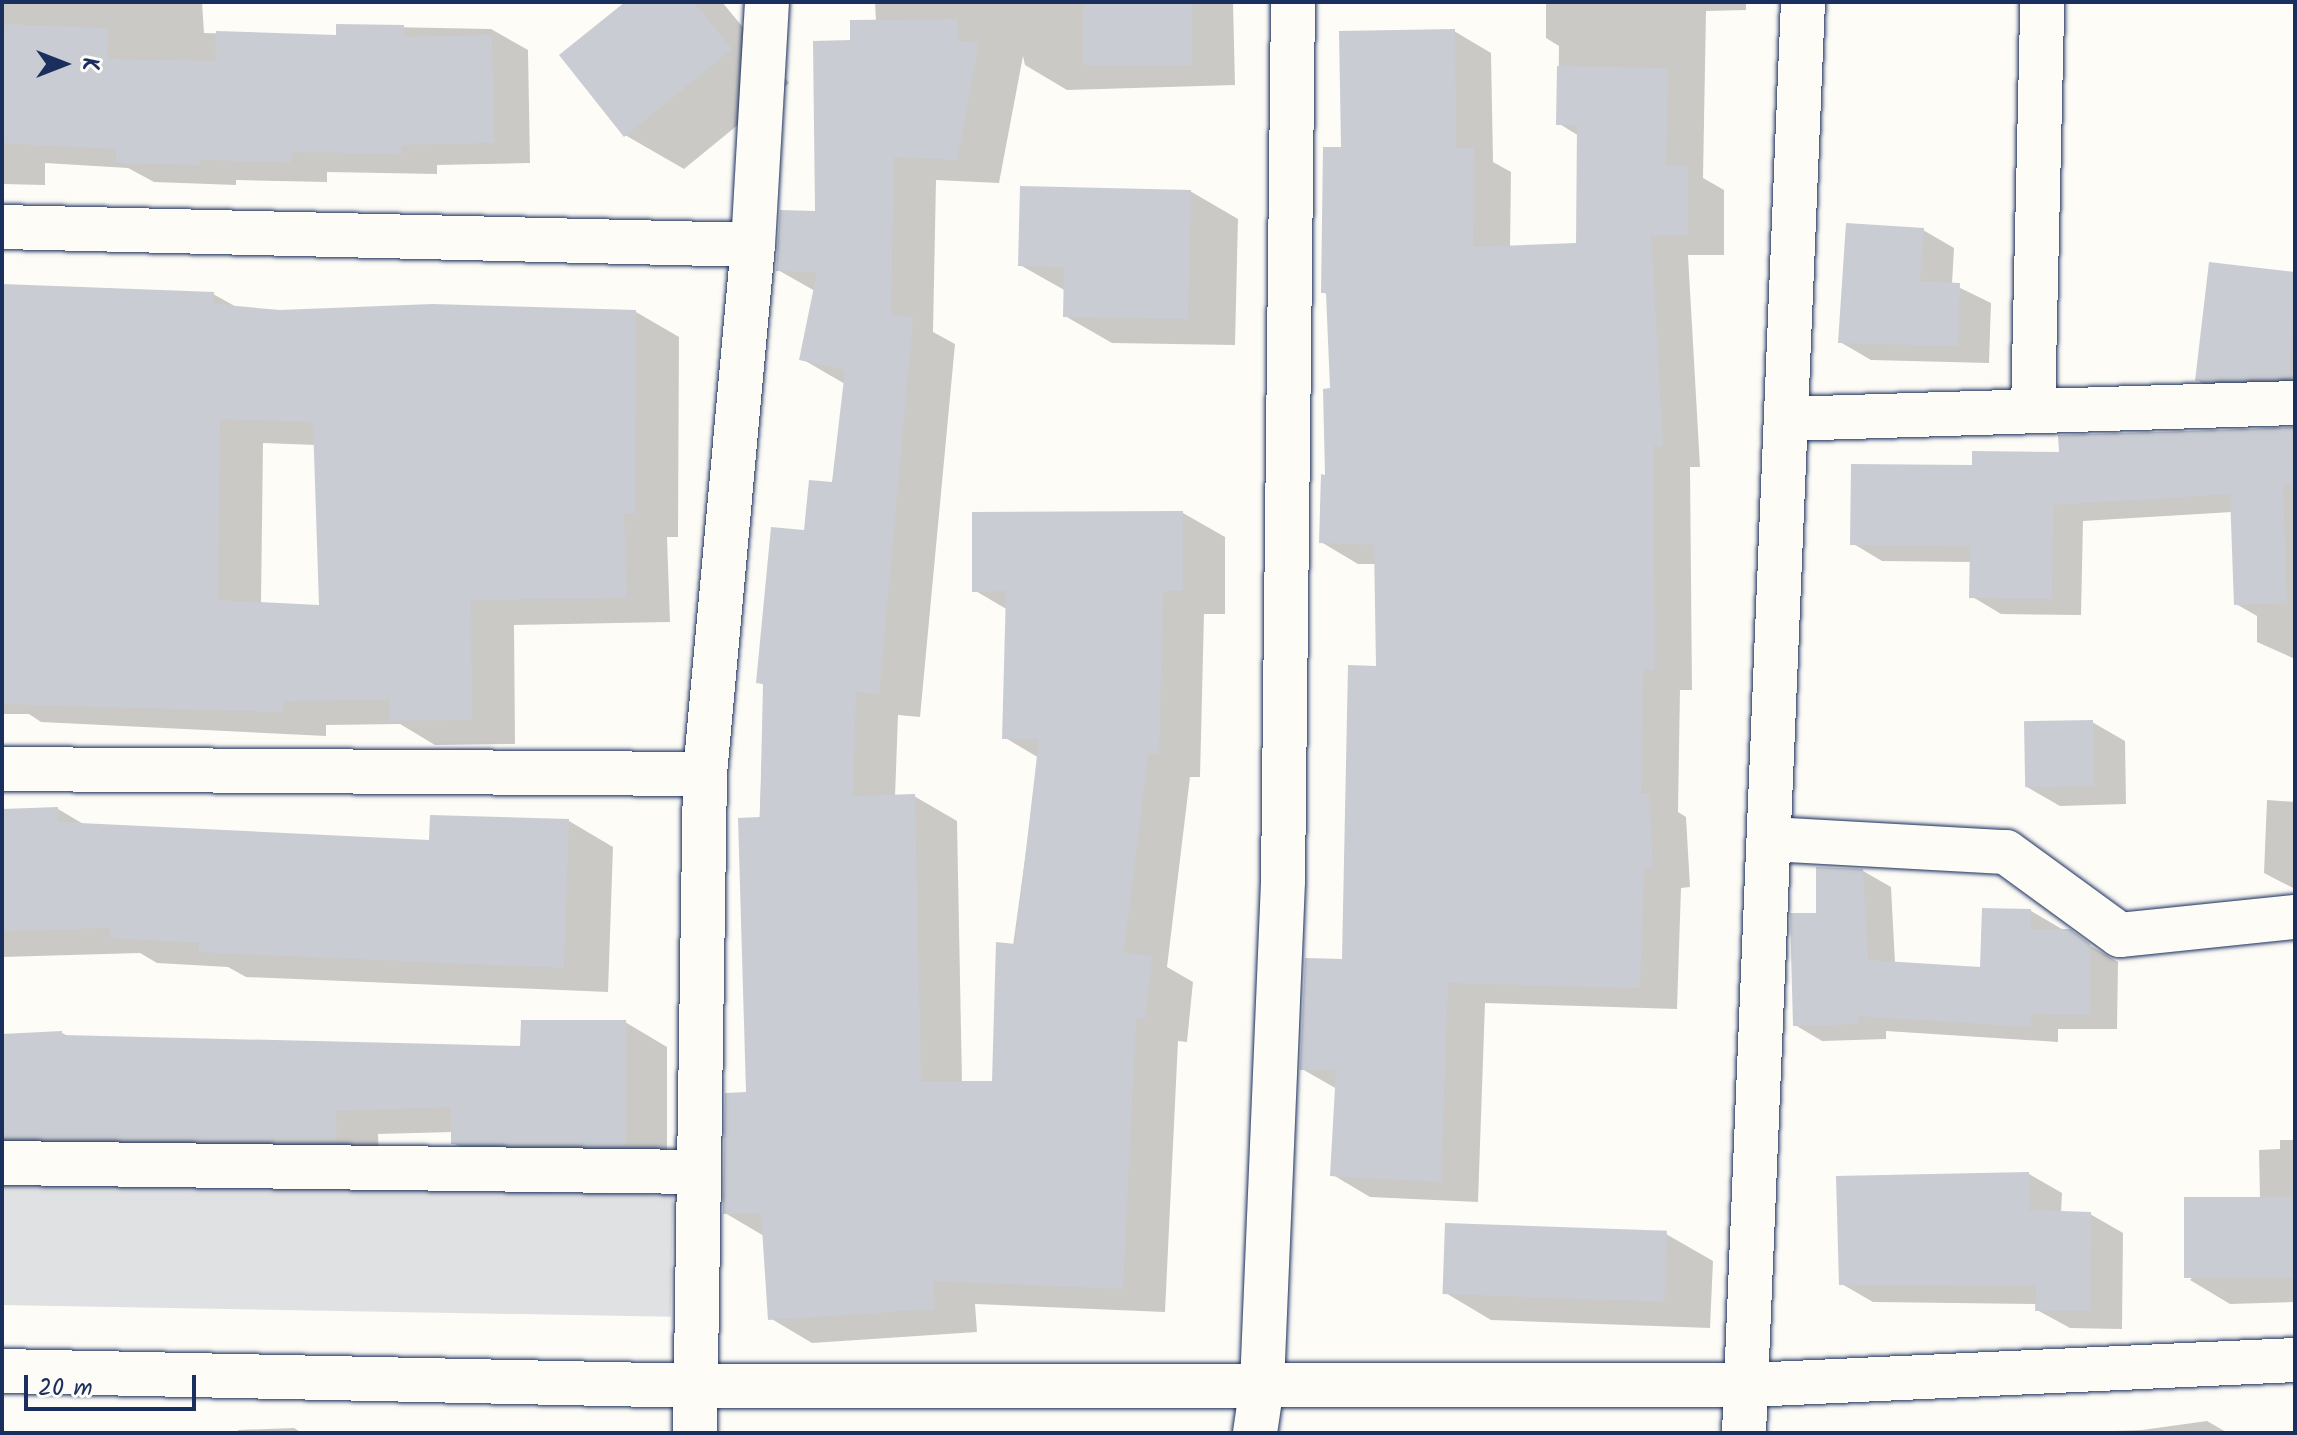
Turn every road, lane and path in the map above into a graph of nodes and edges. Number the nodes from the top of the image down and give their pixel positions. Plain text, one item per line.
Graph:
1 (767, 2) edge
2 (1293, 2) edge
3 (1803, 2) edge
4 (2042, 2) edge
5 (2, 227) edge
6 (753, 245) junction
7 (2295, 403) edge
8 (2033, 411) junction
9 (1786, 419) junction
10 (2, 769) edge
11 (705, 774) junction
12 (1770, 839) junction
13 (2295, 917) edge
14 (2, 1163) edge
15 (695, 1172) junction
16 (2295, 1360) edge
17 (2, 1371) edge
18 (1262, 1385) junction
19 (1749, 1385) junction
20 (699, 1386) junction
21 (695, 1433) edge
22 (1255, 1433) edge
23 (1744, 1433) edge

1 - 6 street
2 - 18 street
3 - 9 street
4 - 8 street
5 - 6 street
6 - 11 street
7 - 8 street
8 - 9 street
9 - 12 street
10 - 11 street
11 - 15 street
12 - 13 street
12 - 19 street
14 - 15 street
15 - 20 street
16 - 19 street
17 - 20 street
18 - 19 street
18 - 20 street
18 - 22 street
19 - 23 street
20 - 21 street

